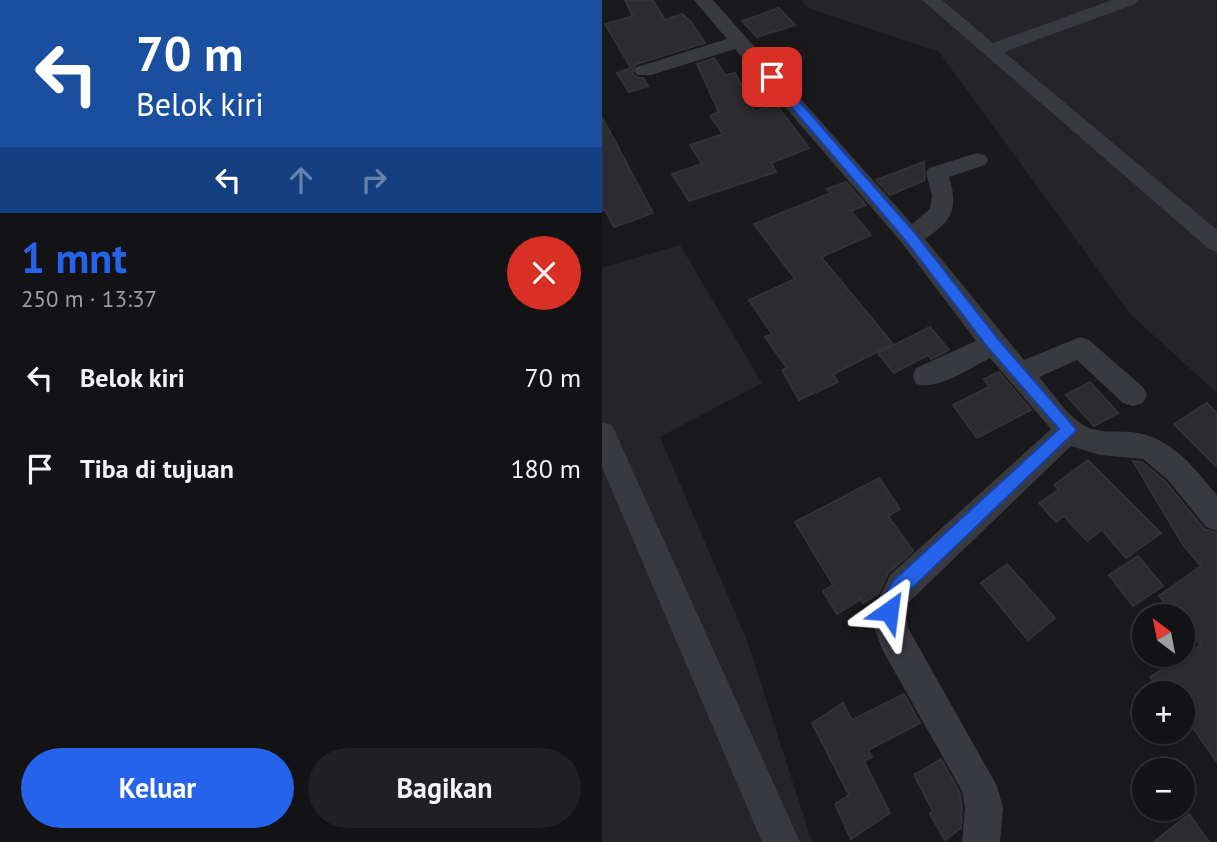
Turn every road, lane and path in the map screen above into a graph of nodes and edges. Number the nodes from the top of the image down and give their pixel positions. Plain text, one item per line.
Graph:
1 (703, 0) edge
2 (931, 0) edge
3 (1129, 0) edge
4 (740, 41) junction
5 (992, 50) junction
6 (644, 72) dead end
7 (977, 160) dead end
8 (910, 237) junction
9 (1217, 243) edge
10 (994, 345) junction
11 (1020, 374) junction
12 (926, 376) dead end
13 (1133, 396) dead end
14 (1069, 430) junction
15 (602, 434) edge
16 (1217, 517) edge
17 (781, 842) edge
18 (981, 842) edge

1 - 4 street
2 - 5 street
3 - 5 street
4 - 6 street
4 - 8 street
5 - 9 street
7 - 8 street
8 - 10 street
10 - 11 street
10 - 12 street
11 - 13 street
11 - 14 street
14 - 16 street
14 - 18 street
15 - 17 street

